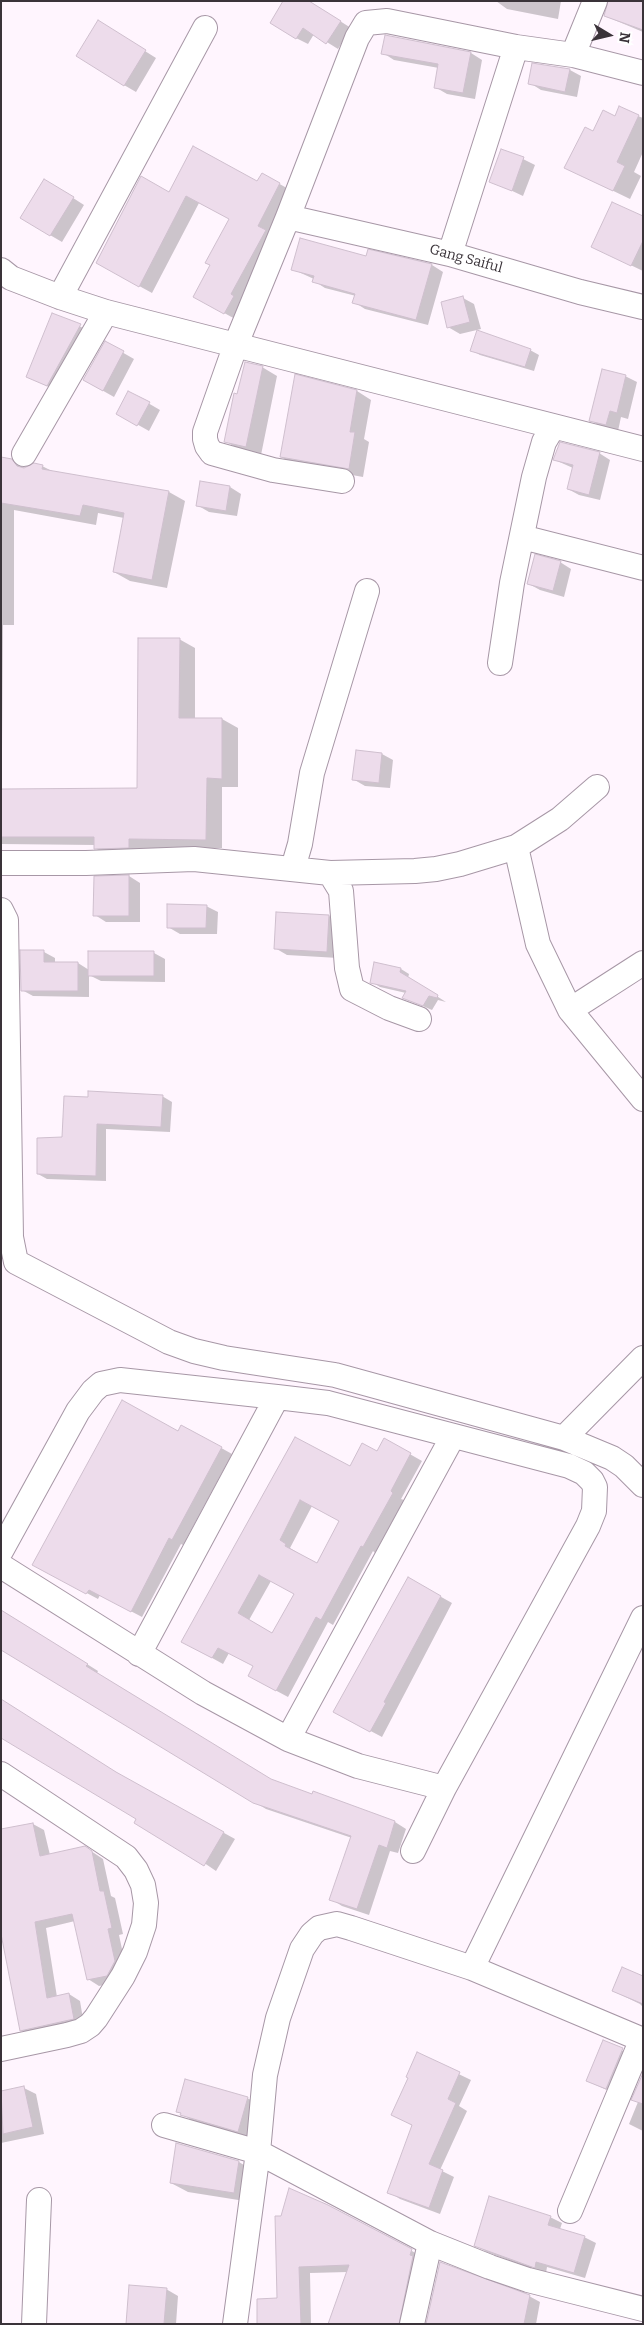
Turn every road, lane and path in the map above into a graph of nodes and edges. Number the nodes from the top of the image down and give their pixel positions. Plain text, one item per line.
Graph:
1 (595, 1) edge
2 (205, 28) dead end
3 (516, 47) junction
4 (573, 55) junction
5 (643, 73) edge
6 (288, 217) junction
7 (450, 254) junction
8 (1, 270) edge
9 (60, 297) junction
10 (643, 307) edge
11 (106, 312) junction
12 (236, 344) junction
13 (554, 427) junction
14 (643, 449) edge
15 (24, 454) dead end
16 (342, 481) dead end
17 (522, 537) junction
18 (643, 568) edge
19 (367, 591) dead end
20 (500, 663) dead end
21 (597, 788) dead end
22 (516, 847) junction
23 (1, 863) edge
24 (293, 868) junction
25 (330, 873) junction
26 (1, 910) edge
27 (643, 963) edge
28 (570, 1010) junction
29 (419, 1019) dead end
30 (643, 1099) edge
31 (9, 1262) edge
32 (643, 1358) edge
33 (277, 1397) junction
34 (452, 1436) junction
35 (564, 1438) junction
36 (643, 1485) edge
37 (1, 1551) edge
38 (1, 1566) edge
39 (643, 1618) edge
40 (138, 1654) junction
41 (288, 1739) junction
42 (1, 1774) edge
43 (444, 1788) junction
44 (413, 1851) dead end
45 (472, 1968) junction
46 (642, 2040) edge
47 (1, 2049) edge
48 (164, 2125) dead end
49 (258, 2152) junction
50 (39, 2200) dead end
51 (570, 2211) dead end
52 (430, 2243) junction
53 (643, 2308) edge
54 (34, 2324) edge
55 (235, 2324) edge
56 (412, 2324) edge

1 - 4 street
2 - 9 street
3 - 4 street
3 - 6 street
3 - 7 street
4 - 5 street
6 - 7 street, Gang Saiful
6 - 12 street
7 - 10 street, Gang Saiful
8 - 9 street
9 - 11 street
11 - 12 street
11 - 15 street
12 - 13 street
12 - 16 street
13 - 14 street
13 - 17 street
17 - 18 street
17 - 20 street
19 - 24 street
21 - 22 street
22 - 25 street
22 - 28 street
23 - 24 street
24 - 25 street
25 - 29 street
26 - 31 street
27 - 28 street
28 - 30 street
31 - 35 street
32 - 35 street
33 - 34 street
33 - 37 street
33 - 40 street
34 - 41 street
34 - 43 street
35 - 36 street
38 - 40 street
39 - 45 street
40 - 41 street
41 - 43 street
42 - 47 street
43 - 44 street
45 - 46 street
45 - 49 street
46 - 51 street
48 - 49 street
49 - 52 street
49 - 55 street
50 - 54 street
52 - 53 street
52 - 56 street

